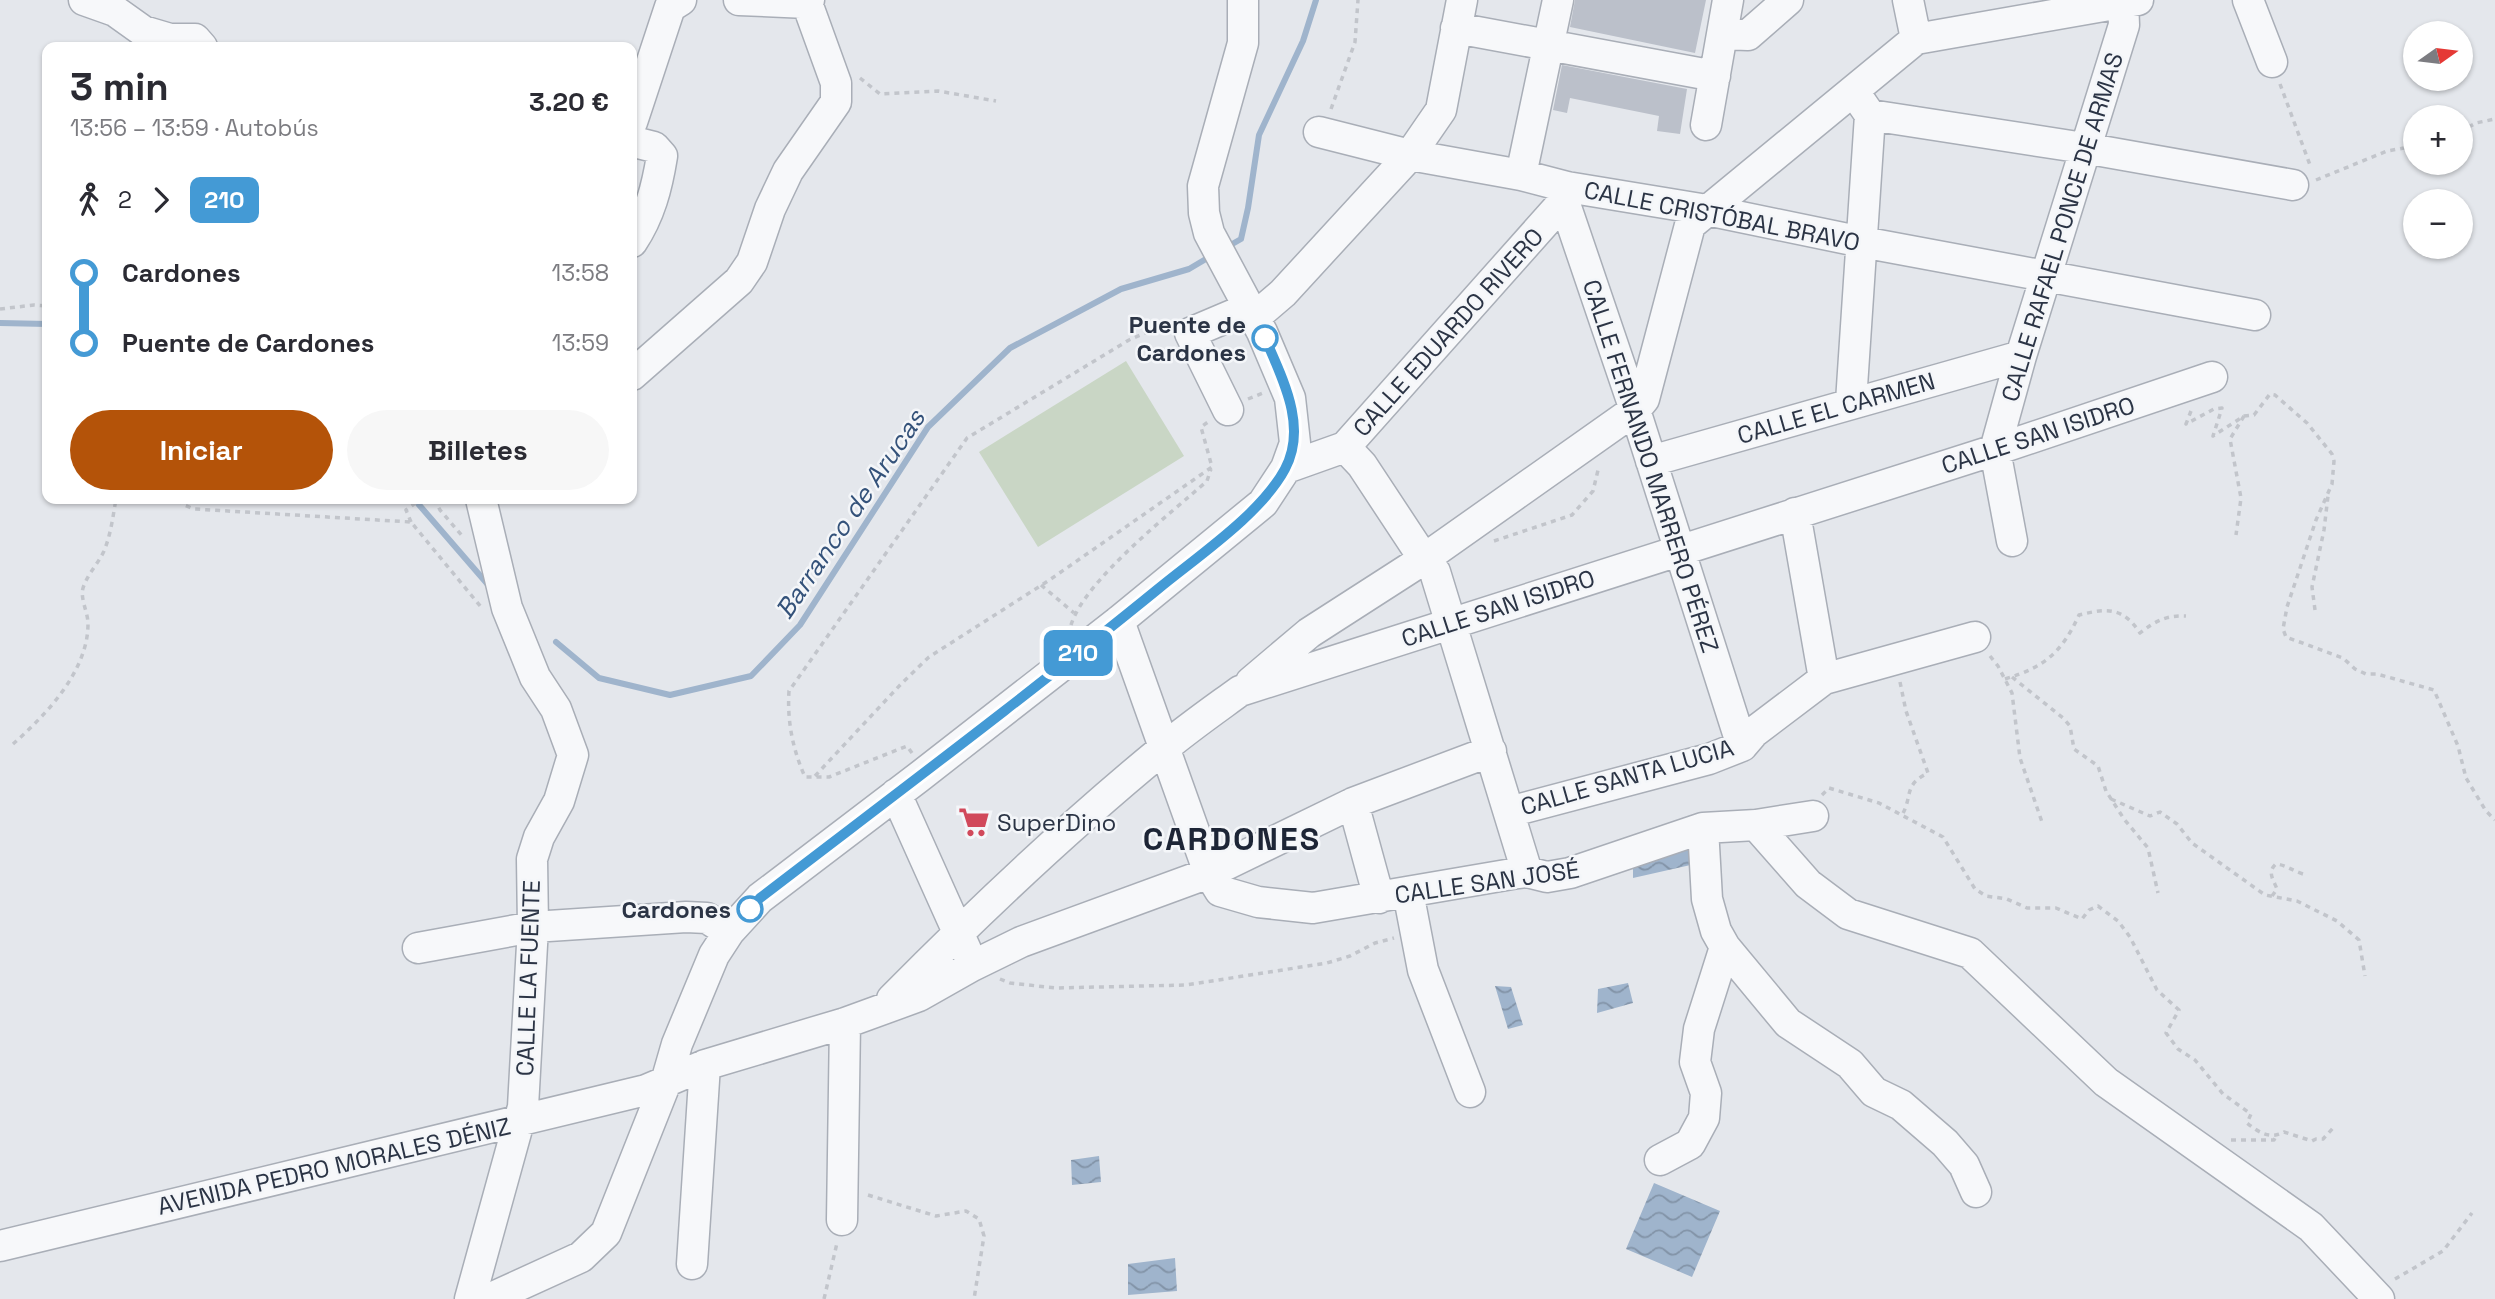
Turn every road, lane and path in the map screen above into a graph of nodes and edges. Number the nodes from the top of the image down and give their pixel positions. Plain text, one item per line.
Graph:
1 (84, 0) edge
2 (681, 0) edge
3 (739, 0) edge
4 (1243, 0) edge
5 (1358, 0) edge
6 (1558, 0) edge
7 (1728, 0) edge
8 (1788, 0) edge
9 (1908, 0) edge
10 (2248, 0) edge
11 (808, 1) edge
12 (2128, 1) edge
13 (1459, 14) edge
14 (1722, 34) junction
15 (1916, 39) junction
16 (198, 42) edge
17 (1548, 46) junction
18 (2272, 62) joint
19 (830, 64) junction
20 (1715, 76) junction
21 (996, 101) dead end
22 (1862, 103) junction
23 (637, 106) edge
24 (2495, 119) edge
25 (1706, 125) dead end
26 (2473, 125) edge
27 (1319, 132) joint
28 (637, 143) edge
29 (2084, 148) junction
30 (2403, 148) edge
31 (1410, 155) junction
32 (1521, 175) junction
33 (2307, 178) junction
34 (1566, 194) junction
35 (1707, 210) junction
36 (637, 234) edge
37 (1862, 242) junction
38 (2046, 277) junction
39 (42, 306) edge
40 (0, 309) edge
41 (1252, 312) junction
42 (2255, 315) dead end
43 (1190, 333) junction
44 (2021, 356) junction
45 (637, 370) edge
46 (2212, 377) dead end
47 (1285, 385) junction
48 (1851, 402) junction
49 (1228, 410) junction
50 (1635, 410) junction
51 (2191, 411) dead end
52 (2244, 415) junction
53 (1345, 447) junction
54 (1995, 450) junction
55 (1651, 461) junction
56 (1600, 466) dead end
57 (1212, 467) junction
58 (1286, 468) junction
59 (2328, 494) junction
60 (116, 504) edge
61 (182, 504) edge
62 (414, 504) edge
63 (482, 504) edge
64 (1796, 513) junction
65 (411, 522) junction
66 (2236, 535) dead end
67 (2012, 541) dead end
68 (1485, 544) dead end
69 (1678, 550) junction
70 (1424, 559) junction
71 (1041, 585) junction
72 (2315, 610) dead end
73 (485, 612) dead end
74 (1075, 614) junction
75 (2186, 615) dead end
76 (1118, 621) junction
77 (1452, 623) junction
78 (1975, 637) joint
79 (1083, 649) junction
80 (1895, 659) junction
81 (2012, 677) junction
82 (1824, 679) junction
83 (2006, 679) junction
84 (1240, 691) junction
85 (13, 744) dead end
86 (1742, 746) junction
87 (1164, 747) junction
88 (1491, 751) junction
89 (814, 777) junction
90 (908, 786) junction
91 (2111, 799) junction
92 (1353, 803) junction
93 (1509, 812) junction
94 (1902, 815) junction
95 (1812, 816) joint
96 (2495, 820) edge
97 (1756, 825) junction
98 (2043, 825) dead end
99 (1703, 828) junction
100 (1527, 872) junction
101 (1209, 873) junction
102 (2303, 873) dead end
103 (1408, 892) junction
104 (2158, 893) dead end
105 (2272, 896) junction
106 (1379, 898) junction
107 (533, 927) junction
108 (729, 932) junction
109 (1416, 932) junction
110 (959, 934) junction
111 (1724, 947) junction
112 (418, 948) dead end
113 (972, 966) junction
114 (2365, 976) dead end
115 (883, 1009) junction
116 (845, 1023) junction
117 (705, 1065) junction
118 (666, 1082) junction
119 (1470, 1092) dead end
120 (608, 1100) junction
121 (518, 1122) junction
122 (2334, 1127) dead end
123 (646, 1131) junction
124 (2276, 1136) junction
125 (2212, 1156) junction
126 (1660, 1160) dead end
127 (842, 1187) junction
128 (1976, 1192) dead end
129 (2472, 1213) dead end
130 (842, 1220) joint
131 (0, 1246) edge
132 (692, 1264) dead end
133 (2372, 1292) edge
134 (470, 1299) edge
135 (489, 1299) edge
136 (824, 1299) edge
137 (974, 1299) edge

1 - 16 street
2 - 23 street
3 - 11 street
4 - 41 street
5 - 27 path
6 - 17 street
7 - 14 street
8 - 14 street
9 - 15 street
10 - 18 street
11 - 19 street
12 - 15 street
12 - 29 street, CALLE RAFAEL PONCE DE ARMAS
13 - 17 street
13 - 31 street
14 - 20 street
15 - 22 street
17 - 20 street
17 - 32 street
18 - 33 path
19 - 21 path
19 - 45 street
20 - 25 street
22 - 29 street
22 - 35 street
22 - 37 street
24 - 26 path
27 - 31 street, CALLE CRISTÓBAL BRAVO
28 - 36 street
29 - 33 street
29 - 38 street, CALLE RAFAEL PONCE DE ARMAS
30 - 33 path
31 - 32 street, CALLE CRISTÓBAL BRAVO
31 - 41 street
32 - 34 street, CALLE CRISTÓBAL BRAVO
34 - 35 street, CALLE CRISTÓBAL BRAVO
34 - 50 street, CALLE FERNANDO MARRERO PÉREZ
34 - 53 street, CALLE EDUARDO RIVERO
35 - 37 street, CALLE CRISTÓBAL BRAVO
35 - 50 street
37 - 38 street, CALLE CRISTÓBAL BRAVO
37 - 48 street
38 - 42 street, CALLE CRISTÓBAL BRAVO
38 - 44 street, CALLE RAFAEL PONCE DE ARMAS
39 - 40 path
41 - 43 street
41 - 47 street
43 - 49 street
43 - 89 path
44 - 48 street, CALLE EL CARMEN
44 - 54 street, CALLE RAFAEL PONCE DE ARMAS
46 - 54 street, CALLE SAN ISIDRO
47 - 49 path
47 - 58 street
48 - 55 street, CALLE EL CARMEN
49 - 57 path
50 - 55 street, CALLE FERNANDO MARRERO PÉREZ
50 - 70 street
51 - 52 path
52 - 59 path
52 - 66 path
53 - 58 street, CALLE EDUARDO RIVERO
53 - 70 street
54 - 64 street, CALLE SAN ISIDRO
54 - 67 street
55 - 69 street, CALLE FERNANDO MARRERO PÉREZ
56 - 68 path
57 - 71 path
57 - 74 path
58 - 76 street
59 - 72 path
59 - 96 path
60 - 85 path
61 - 65 path
62 - 65 path
63 - 107 street, CALLE LA FUENTE
64 - 69 street, CALLE SAN ISIDRO
64 - 82 street
65 - 73 path
69 - 77 street, CALLE SAN ISIDRO
69 - 86 street, CALLE FERNANDO MARRERO PÉREZ
70 - 77 street
70 - 84 street
71 - 74 path
71 - 89 path
74 - 79 path
75 - 81 path
76 - 79 street
76 - 87 street
77 - 84 street, CALLE SAN ISIDRO
77 - 88 street
78 - 80 street, CALLE SANTA LUCIA
78 - 83 path
79 - 90 street
80 - 82 street, CALLE SANTA LUCIA
80 - 94 path
81 - 83 path
81 - 91 path
82 - 86 street, CALLE SANTA LUCIA
83 - 98 path
84 - 87 street, CALLE SAN ISIDRO
86 - 93 street, CALLE SANTA LUCIA
87 - 101 street
87 - 110 street, CALLE SAN ISIDRO
88 - 92 street, AVENIDA PEDRO MORALES DÉNIZ
88 - 93 street
89 - 90 path
90 - 108 street
90 - 110 street
91 - 104 path
91 - 105 path
92 - 101 street, AVENIDA PEDRO MORALES DÉNIZ
92 - 106 street
93 - 100 street
94 - 95 path
94 - 124 path
95 - 97 street, CALLE SAN JOSÉ
97 - 99 street, CALLE SAN JOSÉ
97 - 125 street
99 - 100 street, CALLE SAN JOSÉ
99 - 111 street
100 - 103 street, CALLE SAN JOSÉ
101 - 106 street, CALLE SAN JOSÉ
101 - 113 street, AVENIDA PEDRO MORALES DÉNIZ
102 - 105 path
103 - 106 street, CALLE SAN JOSÉ
103 - 109 street
105 - 114 path
107 - 108 street
107 - 112 street
107 - 121 street, CALLE LA FUENTE
108 - 118 street
109 - 113 path
109 - 119 street
110 - 113 street
110 - 115 street, CALLE SAN ISIDRO
111 - 126 street
111 - 128 street
113 - 115 street, AVENIDA PEDRO MORALES DÉNIZ
115 - 116 street, AVENIDA PEDRO MORALES DÉNIZ
116 - 117 street, AVENIDA PEDRO MORALES DÉNIZ
116 - 127 street
117 - 118 street, AVENIDA PEDRO MORALES DÉNIZ
117 - 132 street
118 - 120 street, AVENIDA PEDRO MORALES DÉNIZ
118 - 123 street
120 - 121 street, AVENIDA PEDRO MORALES DÉNIZ
120 - 123 street
121 - 131 street, AVENIDA PEDRO MORALES DÉNIZ
121 - 134 street, CALLE LA FUENTE
122 - 124 path
123 - 135 street
124 - 125 path
125 - 133 street
127 - 130 street
127 - 137 path
129 - 133 path
130 - 136 path

